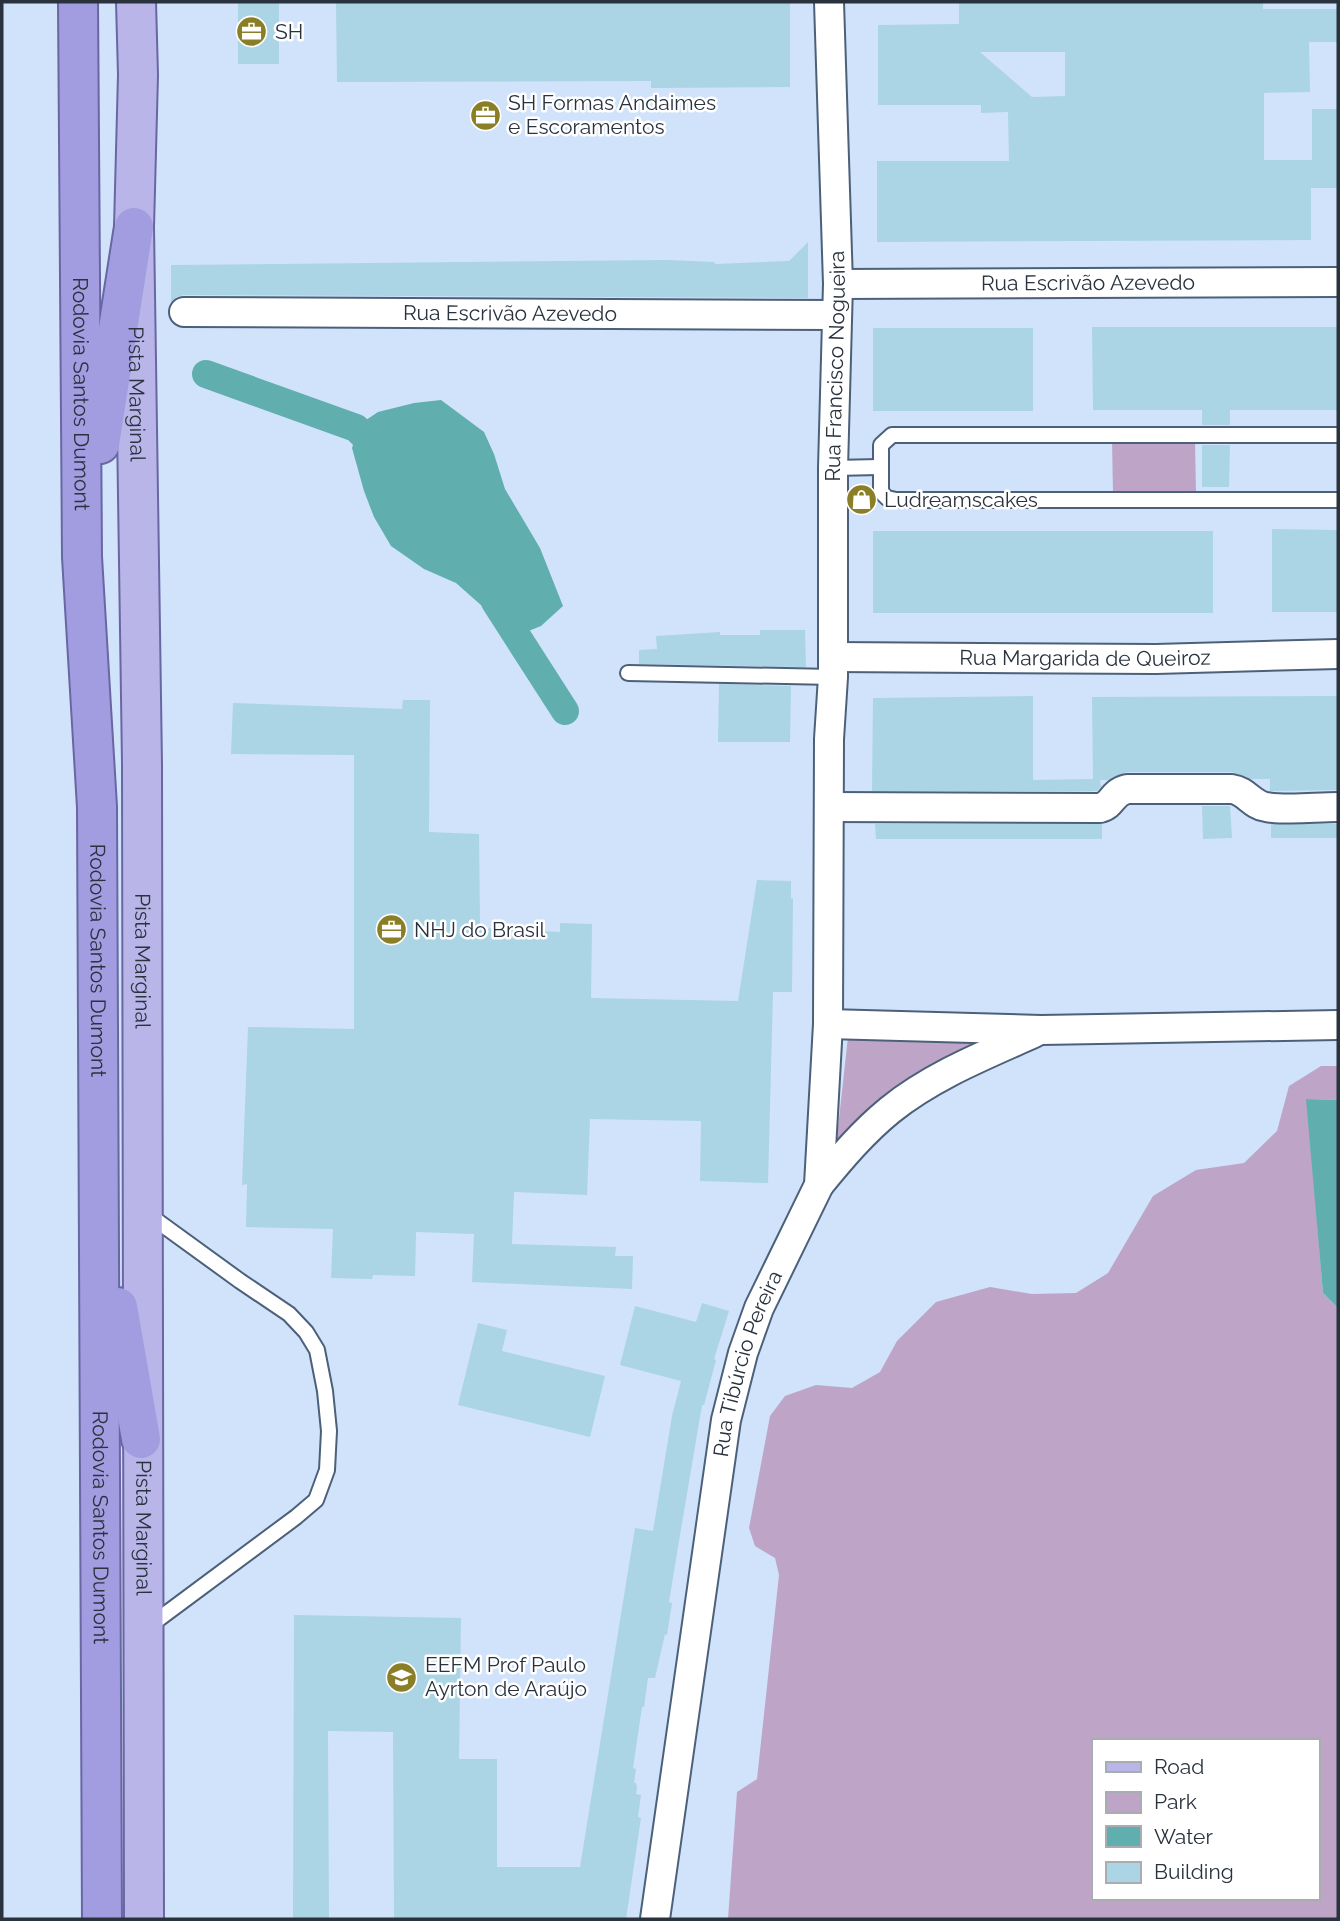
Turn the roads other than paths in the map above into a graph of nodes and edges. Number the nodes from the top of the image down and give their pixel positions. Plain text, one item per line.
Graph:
1 (78, 2) edge
2 (136, 2) edge
3 (829, 2) edge
4 (134, 227) junction
5 (1338, 282) edge
6 (838, 284) junction
7 (184, 312) dead end
8 (836, 315) junction
9 (1338, 435) edge
10 (880, 467) junction
11 (833, 468) junction
12 (1338, 500) edge
13 (82, 557) junction
14 (1338, 654) edge
15 (833, 667) junction
16 (628, 673) dead end
17 (1338, 807) edge
18 (829, 812) junction
19 (828, 1024) junction
20 (1338, 1025) edge
21 (1041, 1030) junction
22 (819, 1185) junction
23 (142, 1210) junction
24 (99, 1212) junction
25 (141, 1439) junction
26 (144, 1629) junction
27 (102, 1919) edge
28 (144, 1919) edge
29 (655, 1919) edge

1 - 13 highway, Rodovia Santos Dumont
2 - 4 main road, Pista Marginal
3 - 6 street, Rua Francisco Nogueira
4 - 13 highway
4 - 23 main road, Pista Marginal
5 - 6 street, Rua Escrivão Azevedo
6 - 8 street, Rua Francisco Nogueira
7 - 8 street, Rua Escrivão Azevedo
8 - 11 street, Rua Francisco Nogueira
9 - 10 lane
10 - 11 lane
10 - 12 lane
11 - 15 street, Rua Francisco Nogueira
13 - 24 highway, Rodovia Santos Dumont
14 - 15 street, Rua Margarida de Queiroz
15 - 16 lane
15 - 18 street, Rua Francisco Nogueira
17 - 18 street
18 - 19 street, Rua Tibúrcio Pereira
19 - 21 street
19 - 22 street, Rua Tibúrcio Pereira
20 - 21 street
21 - 22 street
22 - 29 street, Rua Tibúrcio Pereira
23 - 25 main road, Pista Marginal
23 - 26 lane
24 - 25 highway
24 - 27 highway, Rodovia Santos Dumont
25 - 26 main road, Pista Marginal
26 - 28 main road, Pista Marginal

